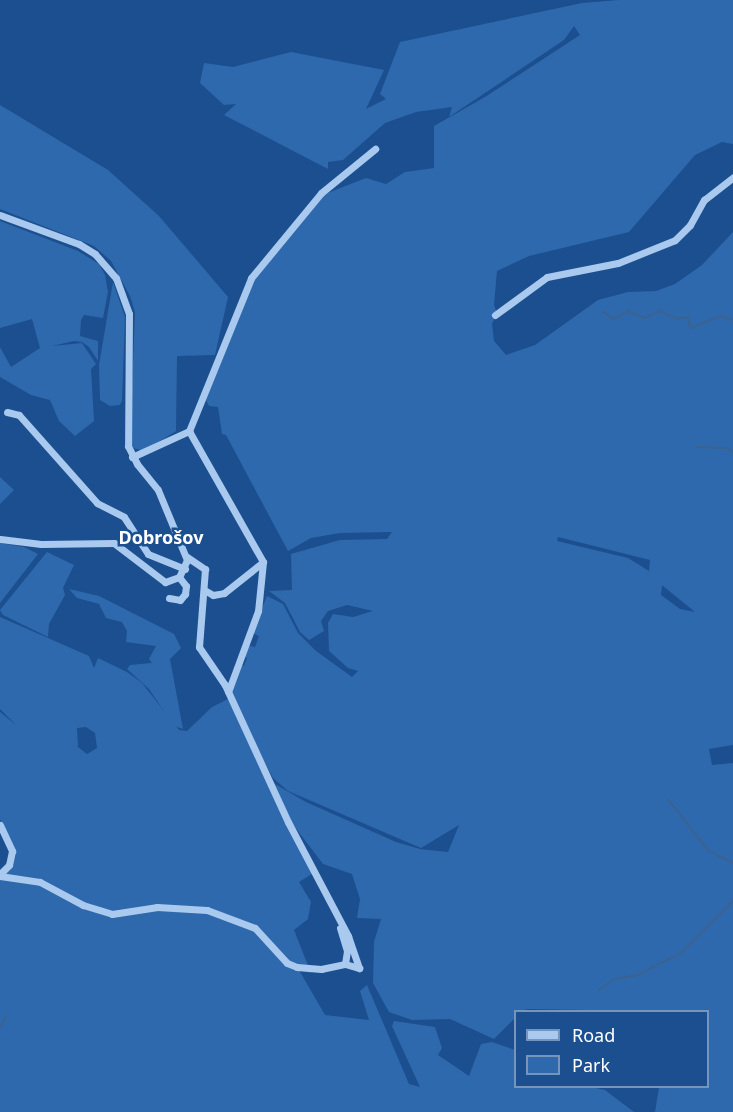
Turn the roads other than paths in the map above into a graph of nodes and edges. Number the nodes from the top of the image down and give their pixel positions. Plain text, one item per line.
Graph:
1 (375, 149) dead end
2 (733, 177) edge
3 (0, 215) edge
4 (495, 315) dead end
5 (8, 412) dead end
6 (189, 431) junction
7 (132, 458) junction
8 (0, 539) edge
9 (187, 557) junction
10 (263, 562) junction
11 (185, 569) junction
12 (179, 577) junction
13 (209, 593) junction
14 (169, 598) dead end
15 (228, 692) junction
16 (0, 825) edge
17 (0, 875) edge
18 (338, 920) junction
19 (345, 964) junction

1 - 6 street
2 - 4 street
3 - 7 street
5 - 11 street
6 - 7 street
6 - 10 street
7 - 9 street
8 - 12 street
9 - 11 street
9 - 13 street
10 - 13 street
10 - 15 street
11 - 12 street
12 - 14 street
13 - 15 street
15 - 18 street
16 - 17 street
17 - 19 street
18 - 19 street
18 - 19 street

